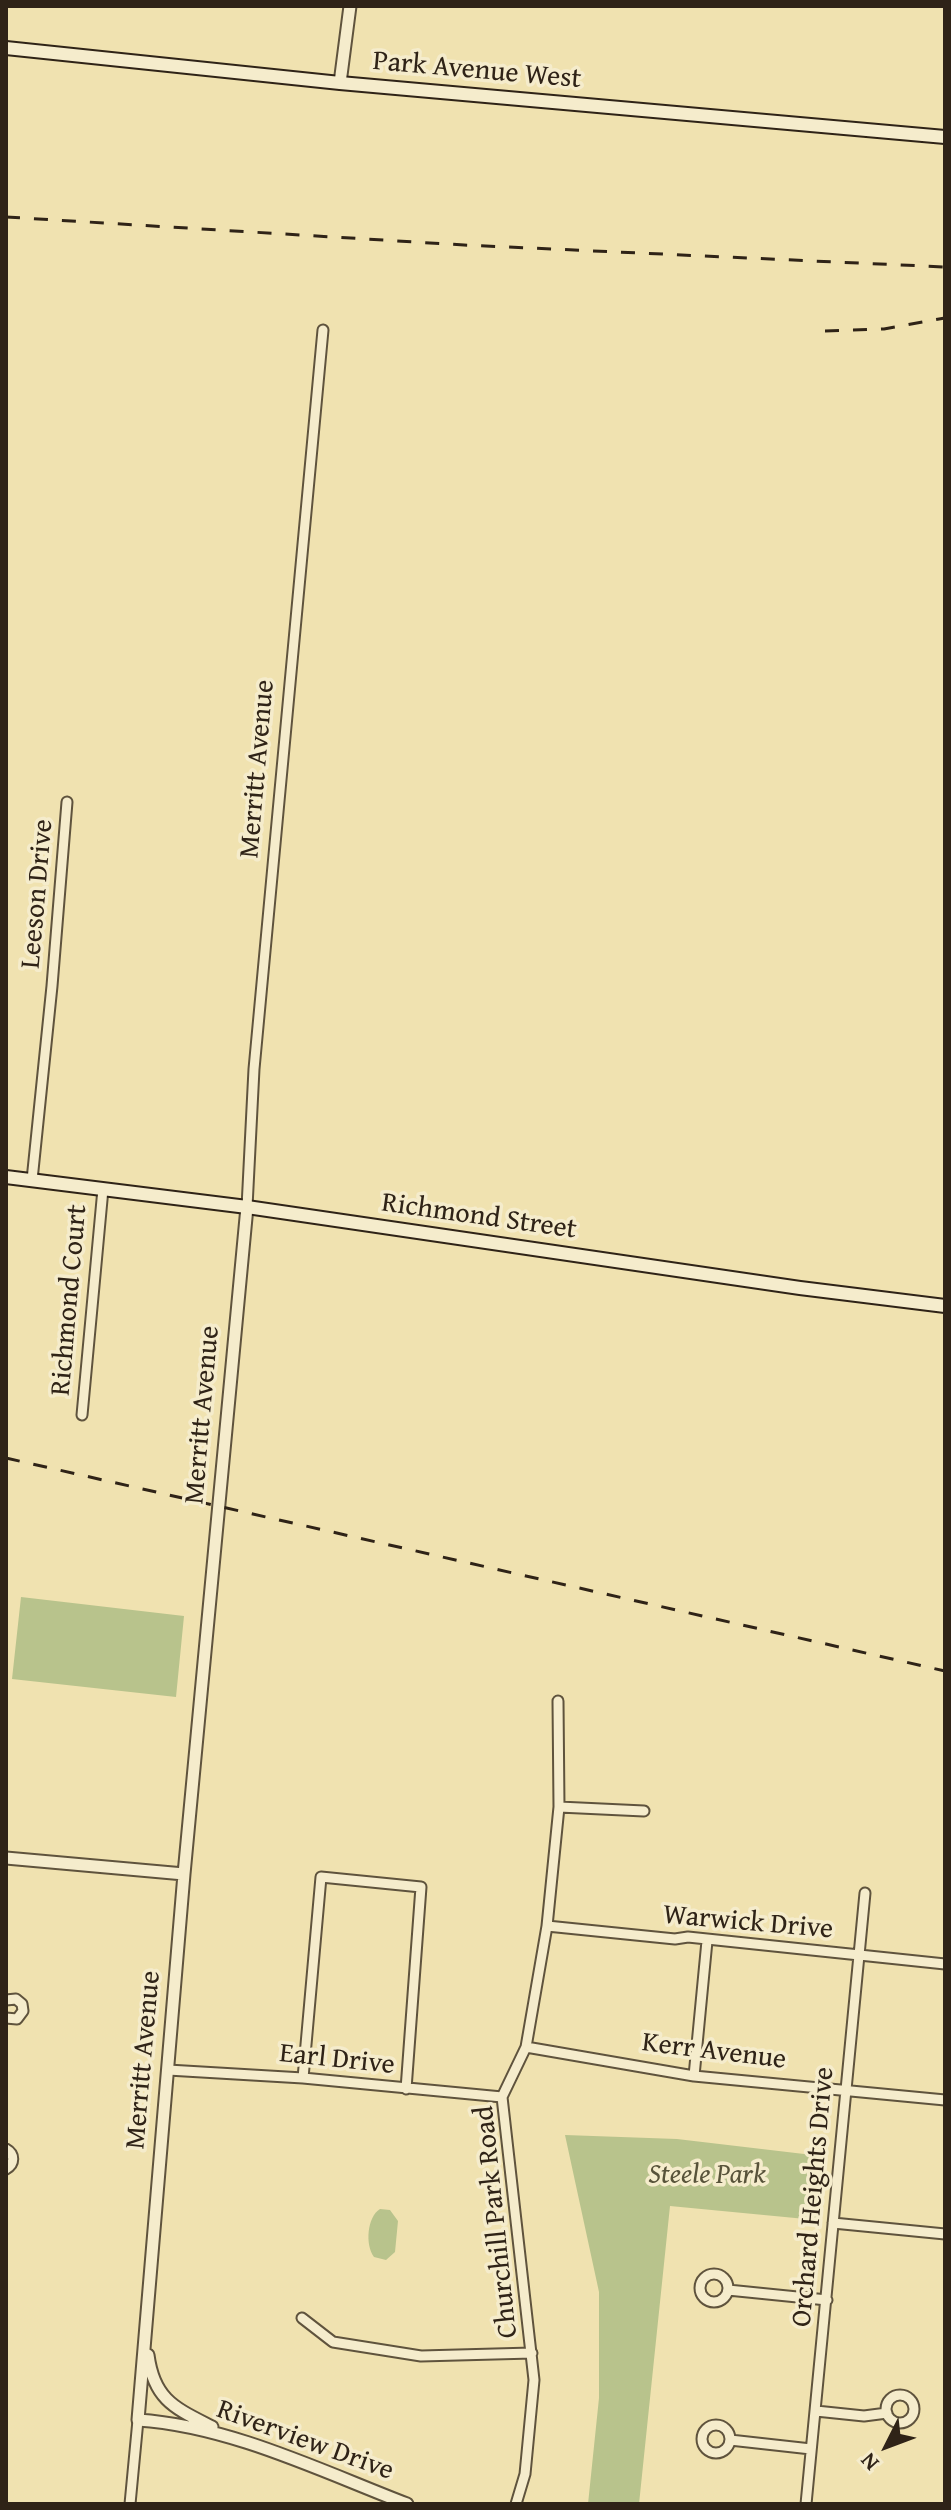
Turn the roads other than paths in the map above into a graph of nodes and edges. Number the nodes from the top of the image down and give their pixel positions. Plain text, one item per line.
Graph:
1 (350, 6) edge
2 (6, 48) edge
3 (340, 83) junction
4 (945, 137) edge
5 (323, 330) dead end
6 (67, 802) dead end
7 (6, 1177) edge
8 (32, 1180) junction
9 (103, 1189) junction
10 (247, 1207) junction
11 (945, 1306) edge
12 (82, 1415) dead end
13 (558, 1701) dead end
14 (559, 1807) junction
15 (644, 1811) dead end
16 (6, 1858) edge
17 (184, 1874) junction
18 (865, 1893) dead end
19 (547, 1926) junction
20 (707, 1941) junction
21 (858, 1956) junction
22 (945, 1964) edge
23 (6, 2000) edge
24 (6, 2018) edge
25 (526, 2047) junction
26 (168, 2070) junction
27 (694, 2076) junction
28 (303, 2078) junction
29 (406, 2089) junction
30 (846, 2090) junction
31 (502, 2097) junction
32 (945, 2100) edge
33 (6, 2149) edge
34 (6, 2169) edge
35 (833, 2223) junction
36 (945, 2234) edge
37 (728, 2290) dead end
38 (827, 2300) junction
39 (302, 2318) dead end
40 (145, 2335) junction
41 (532, 2353) junction
42 (816, 2411) junction
43 (887, 2413) dead end
44 (138, 2420) junction
45 (230, 2436) junction
46 (730, 2440) dead end
47 (811, 2449) junction
48 (130, 2504) edge
49 (407, 2504) edge
50 (516, 2504) edge
51 (806, 2504) edge

1 - 3 street
2 - 3 main road, Park Avenue West
3 - 4 main road, Park Avenue West
5 - 10 street, Merritt Avenue
6 - 8 street, Leeson Drive
7 - 8 main road, Richmond Street
8 - 9 main road, Richmond Street
9 - 10 main road, Richmond Street
9 - 12 street, Richmond Court
10 - 11 main road, Richmond Street
10 - 17 street, Merritt Avenue
13 - 14 street, Churchill Park Road
14 - 15 street
14 - 19 street, Churchill Park Road
16 - 17 street
17 - 26 street, Merritt Avenue
18 - 21 street, Orchard Heights Drive
19 - 20 street, Warwick Drive
19 - 25 street, Churchill Park Road
20 - 21 street, Warwick Drive
20 - 27 street
21 - 22 street, Warwick Drive
21 - 30 street, Orchard Heights Drive
23 - 24 street
25 - 27 street, Kerr Avenue
25 - 31 street, Churchill Park Road
26 - 28 street, Earl Drive
26 - 40 street, Merritt Avenue
27 - 30 street, Kerr Avenue
28 - 29 street, Earl Drive
28 - 29 street
29 - 31 street, Earl Drive
30 - 32 street, Kerr Avenue
30 - 35 street, Orchard Heights Drive
31 - 41 street, Churchill Park Road
33 - 34 street
35 - 36 street
35 - 38 street, Orchard Heights Drive
37 - 38 street
38 - 42 street, Orchard Heights Drive
39 - 41 street
40 - 44 street, Merritt Avenue
40 - 45 street
41 - 50 street, Churchill Park Road
42 - 43 street
42 - 47 street, Orchard Heights Drive
44 - 45 street, Riverview Drive
44 - 48 street, Merritt Avenue
45 - 49 street, Riverview Drive
46 - 47 street
47 - 51 street, Orchard Heights Drive

